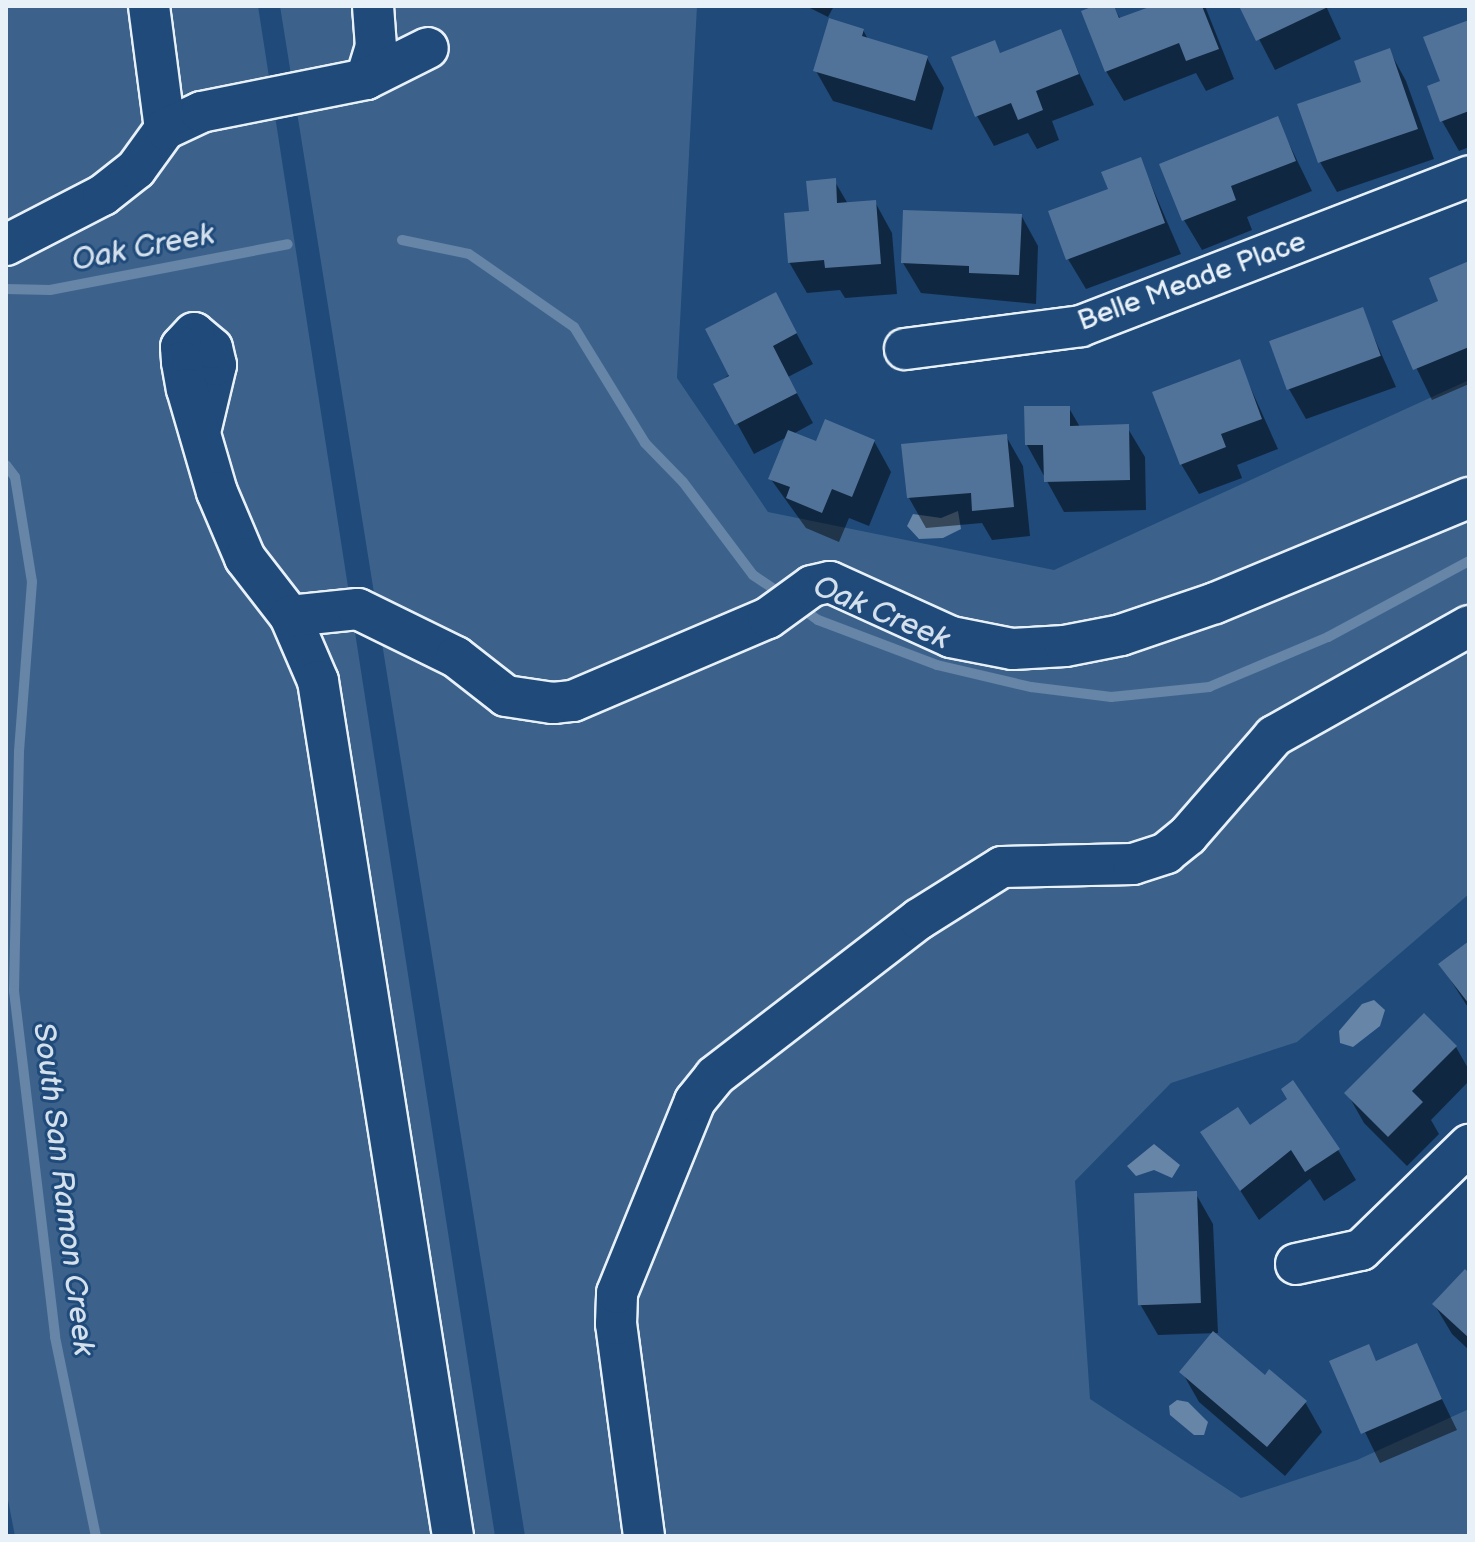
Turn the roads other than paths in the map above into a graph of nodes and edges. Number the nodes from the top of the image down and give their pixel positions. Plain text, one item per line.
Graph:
1 (149, 6) edge
2 (373, 6) edge
3 (428, 48) dead end
4 (366, 79) junction
5 (165, 129) junction
6 (1469, 176) edge
7 (6, 245) edge
8 (905, 349) dead end
9 (200, 432) dead end
10 (1469, 498) edge
11 (290, 616) junction
12 (1469, 626) edge
13 (1469, 1145) edge
14 (1296, 1264) dead end
15 (453, 1536) edge
16 (644, 1536) edge

1 - 5 street
2 - 4 street
3 - 4 street
4 - 5 street
5 - 7 street
6 - 8 street, Belle Meade Place
9 - 11 street
10 - 11 street
11 - 15 street
12 - 16 street
13 - 14 street

